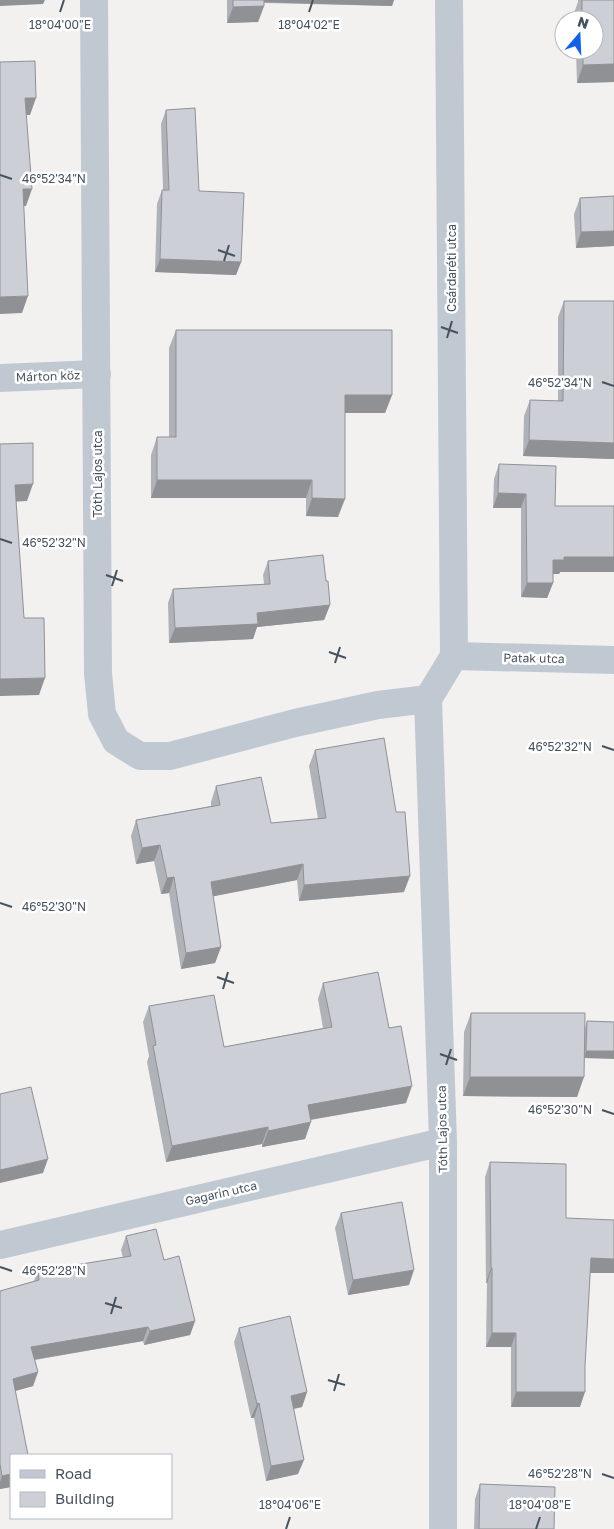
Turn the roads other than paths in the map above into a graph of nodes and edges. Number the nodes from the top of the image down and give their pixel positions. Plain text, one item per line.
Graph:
1 (94, 0) edge
2 (449, 0) edge
3 (97, 374) junction
4 (0, 378) edge
5 (454, 656) junction
6 (614, 660) edge
7 (428, 699) junction
8 (443, 1142) junction
9 (0, 1246) edge
10 (442, 1529) edge

1 - 3 street, Tóth Lajos utca
2 - 5 street, Csárdaréti utca
3 - 4 street, Márton köz
3 - 7 street, Tóth Lajos utca
5 - 6 street, Patak utca
5 - 7 street
7 - 8 street, Tóth Lajos utca
8 - 9 street, Gagarin utca
8 - 10 street, Tóth Lajos utca

